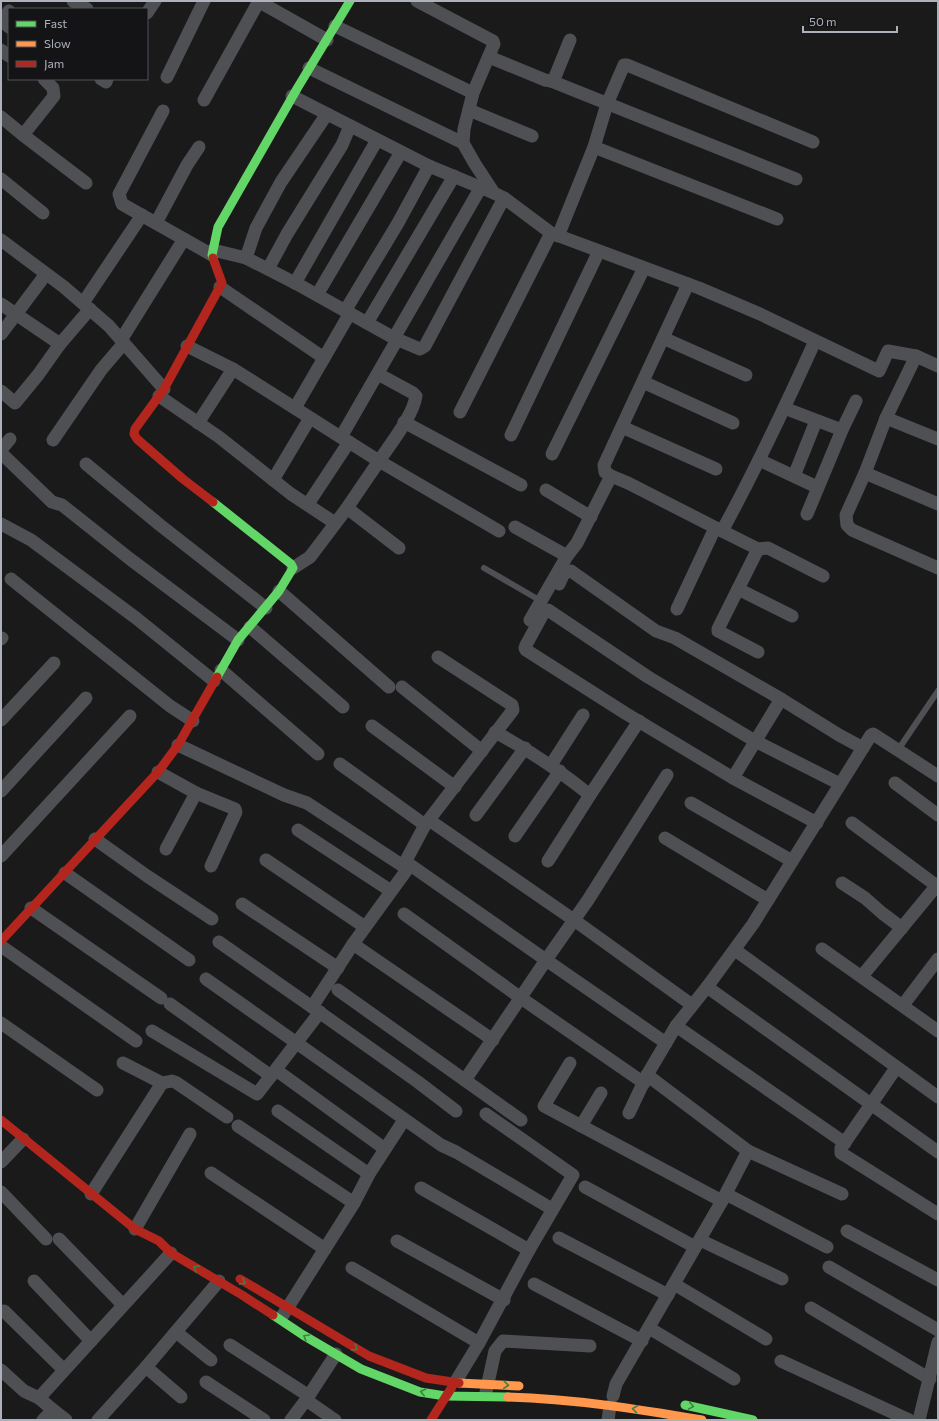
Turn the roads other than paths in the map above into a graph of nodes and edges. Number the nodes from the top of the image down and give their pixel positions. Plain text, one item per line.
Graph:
1 (73, 1) edge
2 (155, 1) edge
3 (204, 1) edge
4 (350, 1) edge
5 (417, 1) edge
6 (261, 2) edge
7 (85, 8) edge
8 (148, 12) edge
9 (335, 26) junction
10 (327, 40) junction
11 (570, 40) dead end
12 (489, 57) junction
13 (309, 68) junction
14 (167, 77) dead end
15 (45, 80) edge
16 (551, 81) junction
17 (473, 93) junction
18 (292, 96) junction
19 (204, 100) dead end
20 (608, 104) junction
21 (469, 110) junction
22 (163, 111) dead end
23 (327, 114) junction
24 (1, 117) edge
25 (350, 126) junction
26 (23, 135) junction
27 (532, 136) dead end
28 (377, 140) junction
29 (813, 142) dead end
30 (463, 143) junction
31 (199, 147) dead end
32 (594, 147) junction
33 (401, 152) junction
34 (429, 166) junction
35 (454, 176) junction
36 (796, 179) dead end
37 (1, 180) edge
38 (86, 183) dead end
39 (481, 187) junction
40 (499, 196) junction
41 (43, 213) dead end
42 (142, 216) junction
43 (777, 219) dead end
44 (156, 223) junction
45 (554, 235) junction
46 (184, 239) junction
47 (1, 240) edge
48 (599, 251) junction
49 (212, 252) junction
50 (246, 258) junction
51 (644, 268) junction
52 (268, 269) junction
53 (46, 274) junction
54 (295, 283) junction
55 (688, 284) junction
56 (220, 287) junction
57 (317, 295) junction
58 (1, 304) edge
59 (86, 306) junction
60 (348, 312) junction
61 (16, 315) junction
62 (367, 323) junction
63 (1, 334) edge
64 (663, 338) junction
65 (815, 340) junction
66 (122, 342) junction
67 (394, 342) junction
68 (60, 344) junction
69 (187, 346) junction
70 (916, 356) junction
71 (324, 358) junction
72 (938, 366) edge
73 (233, 369) junction
74 (378, 374) junction
75 (746, 375) dead end
76 (643, 382) junction
77 (1, 391) edge
78 (161, 392) junction
79 (856, 401) dead end
80 (295, 408) junction
81 (784, 408) junction
82 (460, 412) dead end
83 (310, 418) junction
84 (886, 418) junction
85 (816, 420) junction
86 (404, 422) junction
87 (198, 423) junction
88 (733, 423) dead end
89 (622, 427) junction
90 (842, 430) junction
91 (511, 435) dead end
92 (10, 439) dead end
93 (938, 439) edge
94 (54, 440) dead end
95 (345, 440) junction
96 (1, 451) edge
97 (552, 454) dead end
98 (759, 460) junction
99 (379, 461) junction
100 (86, 464) dead end
101 (716, 469) dead end
102 (865, 473) junction
103 (611, 476) junction
104 (794, 476) junction
105 (273, 480) junction
106 (522, 485) dead end
107 (817, 487) junction
108 (546, 490) dead end
109 (308, 504) junction
110 (938, 504) edge
111 (347, 508) junction
112 (807, 514) dead end
113 (591, 517) junction
114 (335, 523) junction
115 (1, 524) edge
116 (515, 527) dead end
117 (718, 530) junction
118 (499, 531) dead end
119 (399, 548) dead end
120 (758, 549) junction
121 (567, 556) junction
122 (293, 568) junction
123 (484, 568) dead end
124 (938, 568) edge
125 (823, 576) dead end
126 (11, 579) dead end
127 (738, 589) junction
128 (279, 591) junction
129 (544, 606) junction
130 (266, 608) junction
131 (677, 609) dead end
132 (792, 616) dead end
133 (250, 626) junction
134 (521, 634) dead end
135 (238, 640) junction
136 (758, 652) dead end
137 (438, 657) dead end
138 (54, 662) dead end
139 (217, 676) junction
140 (938, 691) edge
141 (86, 698) dead end
142 (781, 699) junction
143 (343, 707) dead end
144 (582, 715) dead end
145 (130, 716) dead end
146 (1, 720) edge
147 (193, 720) junction
148 (639, 721) junction
149 (372, 726) dead end
150 (496, 732) junction
151 (756, 741) junction
152 (178, 745) junction
153 (525, 748) junction
154 (863, 748) junction
155 (898, 750) junction
156 (482, 751) junction
157 (318, 754) dead end
158 (340, 764) dead end
159 (555, 768) junction
160 (158, 772) junction
161 (667, 775) dead end
162 (938, 776) edge
163 (733, 778) junction
164 (895, 783) dead end
165 (840, 784) junction
166 (455, 787) junction
167 (1, 791) edge
168 (196, 793) junction
169 (590, 795) junction
170 (691, 802) dead end
171 (476, 815) dead end
172 (938, 815) edge
173 (427, 823) junction
174 (817, 823) junction
175 (852, 823) dead end
176 (298, 830) dead end
177 (514, 836) dead end
178 (665, 838) dead end
179 (95, 839) junction
180 (166, 849) dead end
181 (1, 856) edge
182 (266, 860) dead end
183 (548, 861) dead end
184 (792, 861) junction
185 (405, 864) junction
186 (211, 866) dead end
187 (65, 873) junction
188 (842, 883) dead end
189 (937, 885) edge
190 (391, 891) junction
191 (768, 900) junction
192 (242, 904) dead end
193 (31, 908) junction
194 (404, 914) dead end
195 (212, 918) dead end
196 (574, 920) junction
197 (365, 927) junction
198 (902, 928) junction
199 (1, 941) edge
200 (219, 942) dead end
201 (353, 944) junction
202 (1, 946) edge
203 (822, 948) dead end
204 (735, 950) junction
205 (938, 959) edge
206 (189, 960) dead end
207 (546, 960) junction
208 (338, 968) junction
209 (862, 976) junction
210 (206, 979) dead end
211 (707, 987) junction
212 (338, 990) dead end
213 (521, 998) junction
214 (692, 1005) junction
215 (903, 1005) junction
216 (316, 1010) junction
217 (1, 1023) edge
218 (676, 1026) junction
219 (152, 1031) dead end
220 (938, 1031) edge
221 (492, 1040) junction
222 (136, 1041) dead end
223 (297, 1042) junction
224 (666, 1043) junction
225 (122, 1063) dead end
226 (570, 1063) dead end
227 (896, 1068) junction
228 (274, 1073) junction
229 (646, 1079) junction
230 (465, 1080) junction
231 (162, 1083) junction
232 (97, 1090) dead end
233 (601, 1093) dead end
234 (938, 1098) edge
235 (872, 1104) junction
236 (278, 1111) dead end
237 (456, 1111) dead end
238 (629, 1113) dead end
239 (486, 1114) dead end
240 (227, 1117) dead end
241 (1, 1120) edge
242 (404, 1120) junction
243 (521, 1120) dead end
244 (238, 1126) dead end
245 (581, 1126) junction
246 (190, 1134) dead end
247 (23, 1139) junction
248 (845, 1143) junction
249 (385, 1149) junction
250 (748, 1151) junction
251 (938, 1152) edge
252 (1, 1162) edge
253 (211, 1172) dead end
254 (370, 1174) junction
255 (585, 1187) dead end
256 (421, 1188) dead end
257 (1, 1192) edge
258 (91, 1194) junction
259 (842, 1194) dead end
260 (724, 1198) junction
261 (354, 1203) junction
262 (552, 1209) junction
263 (938, 1214) edge
264 (135, 1230) junction
265 (847, 1231) dead end
266 (559, 1238) dead end
267 (46, 1239) dead end
268 (59, 1239) dead end
269 (397, 1241) dead end
270 (697, 1244) junction
271 (827, 1247) dead end
272 (171, 1248) junction
273 (325, 1249) junction
274 (530, 1250) junction
275 (829, 1267) dead end
276 (352, 1268) dead end
277 (224, 1277) junction
278 (782, 1279) dead end
279 (938, 1280) edge
280 (34, 1282) dead end
281 (534, 1284) dead end
282 (671, 1290) junction
283 (504, 1300) junction
284 (123, 1305) junction
285 (288, 1308) junction
286 (811, 1308) dead end
287 (4, 1311) dead end
288 (280, 1320) junction
289 (649, 1328) junction
290 (938, 1330) edge
291 (176, 1332) junction
292 (766, 1340) dead end
293 (91, 1341) junction
294 (642, 1341) junction
295 (938, 1342) edge
296 (479, 1343) junction
297 (230, 1345) dead end
298 (590, 1346) dead end
299 (336, 1354) junction
300 (211, 1360) dead end
301 (781, 1361) dead end
302 (146, 1367) junction
303 (1, 1370) edge
304 (64, 1370) junction
305 (734, 1379) dead end
306 (930, 1379) junction
307 (206, 1382) dead end
308 (456, 1382) junction
309 (489, 1383) junction
310 (526, 1387) dead end
311 (445, 1396) junction
312 (485, 1396) junction
313 (181, 1397) dead end
314 (39, 1398) junction
315 (308, 1398) junction
316 (612, 1398) junction
317 (674, 1403) dead end
318 (53, 1410) junction
319 (43, 1420) edge
320 (66, 1420) edge
321 (98, 1420) edge
322 (264, 1420) edge
323 (291, 1420) edge
324 (335, 1420) edge
325 (431, 1420) edge
326 (608, 1420) edge
327 (702, 1420) edge
328 (753, 1420) edge
329 (909, 1420) edge
330 (919, 1420) edge

1 - 7 street
2 - 8 street
3 - 14 street
4 - 9 street
5 - 12 street
6 - 10 street
6 - 19 street
9 - 10 street
9 - 17 street
10 - 13 street
11 - 16 street
12 - 16 street
12 - 17 street
13 - 18 street
13 - 30 street
15 - 26 street
16 - 20 street
17 - 21 street
18 - 23 street
18 - 49 street
20 - 29 street
20 - 32 street
20 - 36 street
21 - 27 street
21 - 30 street
22 - 42 street
23 - 25 street
23 - 50 street
24 - 26 street
25 - 28 street
25 - 52 street
26 - 38 street
28 - 33 street
28 - 54 street
30 - 40 street
31 - 44 street
32 - 43 street
32 - 45 street
33 - 34 street
33 - 57 street
34 - 35 street
34 - 60 street
35 - 39 street
35 - 62 street
37 - 41 street
39 - 40 street
39 - 67 street
40 - 45 street
40 - 67 street
42 - 44 street
42 - 59 street
44 - 46 street
45 - 48 street
45 - 82 street
46 - 49 street
46 - 66 street
47 - 53 street
48 - 51 street
48 - 91 street
49 - 50 street
49 - 56 street
50 - 52 street
51 - 55 street
51 - 97 street
52 - 54 street
53 - 59 street
53 - 61 street
54 - 57 street
55 - 64 street
55 - 65 street
56 - 69 street
56 - 71 street
57 - 60 street
58 - 61 street
59 - 66 street
59 - 68 street
60 - 62 street
60 - 71 street
61 - 63 street
61 - 68 street
62 - 67 street
64 - 75 street
64 - 76 street
65 - 70 street
65 - 81 street
66 - 78 street
66 - 94 street
67 - 74 street
68 - 77 street
69 - 73 street
69 - 78 street
70 - 72 street
70 - 84 street
71 - 80 street
73 - 80 street
73 - 87 street
74 - 86 street
74 - 95 street
76 - 88 street
76 - 89 street
78 - 87 street
78 - 122 street
79 - 90 street
80 - 83 street
81 - 85 street
81 - 98 street
83 - 95 street
83 - 105 street
84 - 93 street
84 - 102 street
85 - 90 street
85 - 104 street
86 - 99 street
86 - 106 street
87 - 105 street
89 - 101 street
89 - 103 street
90 - 107 street
92 - 96 street
95 - 99 street
95 - 109 street
96 - 135 street
98 - 104 street
98 - 117 street
99 - 111 street
99 - 118 street
100 - 130 street
102 - 110 street
102 - 124 street
103 - 113 street
103 - 117 street
104 - 107 street
105 - 109 street
107 - 112 street
108 - 113 street
109 - 114 street
111 - 114 street
111 - 119 street
113 - 121 street
114 - 122 street
115 - 139 street
116 - 121 street
117 - 120 street
117 - 131 street
120 - 125 street
120 - 127 street
121 - 129 street
122 - 128 street
123 - 129 lane
126 - 147 street
127 - 132 street
127 - 136 street
128 - 130 street
128 - 156 street
129 - 134 street
129 - 142 street
129 - 148 street
129 - 151 street
130 - 133 street
133 - 135 street
133 - 143 street
135 - 139 street
137 - 150 street
138 - 146 street
139 - 147 street
139 - 157 street
140 - 155 lane
141 - 167 street
142 - 151 street
142 - 154 street
144 - 159 street
145 - 181 street
147 - 152 street
148 - 163 street
148 - 169 street
149 - 166 street
150 - 153 street
150 - 156 street
151 - 163 street
151 - 165 street
152 - 160 street
152 - 185 street
153 - 159 street
153 - 171 street
154 - 155 street
154 - 165 street
155 - 162 street
156 - 166 street
158 - 173 street
159 - 169 street
159 - 177 street
160 - 168 street
160 - 179 street
161 - 196 street
163 - 174 street
164 - 172 street
165 - 174 street
166 - 173 street
168 - 180 street
168 - 186 street
169 - 183 street
170 - 184 street
173 - 185 street
173 - 196 street
174 - 184 street
175 - 189 street
176 - 190 street
178 - 191 street
179 - 187 street
179 - 195 street
182 - 197 street
184 - 191 street
185 - 190 street
185 - 207 street
187 - 193 street
187 - 206 street
188 - 198 street
189 - 198 street
190 - 197 street
191 - 204 street
192 - 208 street
193 - 199 street
193 - 228 street
194 - 213 street
196 - 207 street
196 - 214 street
197 - 201 street
198 - 209 street
200 - 216 street
201 - 208 street
201 - 221 street
202 - 222 street
203 - 209 street
204 - 211 street
204 - 227 street
205 - 215 street
207 - 213 street
207 - 224 street
208 - 216 street
209 - 215 street
210 - 223 street
211 - 214 street
211 - 235 street
212 - 230 street
213 - 221 street
213 - 229 street
214 - 218 street
215 - 220 street
216 - 223 street
216 - 237 street
217 - 232 street
218 - 224 street
218 - 248 street
219 - 228 street
221 - 230 street
223 - 228 street
223 - 242 street
224 - 229 street
225 - 231 street
226 - 245 street
227 - 234 street
227 - 235 street
228 - 249 street
229 - 238 street
229 - 250 street
230 - 243 street
231 - 240 street
231 - 258 street
233 - 245 street
235 - 248 street
235 - 251 street
236 - 254 street
239 - 262 street
241 - 247 street
242 - 249 street
242 - 262 street
244 - 261 street
245 - 260 street
246 - 264 street
247 - 252 street
247 - 258 street
248 - 263 street
249 - 254 street
250 - 259 street
250 - 260 street
253 - 273 street
254 - 261 street
255 - 270 street
256 - 274 street
257 - 267 street
258 - 264 street
260 - 270 street
260 - 271 street
261 - 273 street
262 - 274 street
264 - 272 street
265 - 279 street
266 - 282 street
268 - 284 street
269 - 283 street
270 - 278 street
270 - 282 street
277 -> 272 street
272 - 284 street
273 - 285 street
274 - 283 street
275 - 290 street
276 - 296 street
277 -> 285 street
277 - 288 street
277 - 291 street
280 - 293 street
281 - 294 street
282 - 289 street
282 - 292 street
283 - 296 street
284 - 293 street
285 - 288 street
285 -> 308 street
286 - 306 street
287 - 304 street
299 -> 288 street
289 - 294 street
289 - 305 street
291 - 300 street
291 - 302 street
293 - 304 street
294 - 316 street
295 - 306 street
296 - 308 street
297 - 315 street
298 - 309 street
311 -> 299 street
299 - 315 street
301 - 329 street
302 - 313 street
302 - 321 street
303 - 314 street
304 - 314 street
306 - 330 street
307 - 322 street
308 - 309 street
308 - 311 street
309 -> 310 street
309 - 312 street
311 - 312 street
311 - 325 street
312 - 316 street
314 - 318 street
315 - 323 street
315 - 324 street
316 - 326 street
327 -> 316 street
317 -> 328 street
318 - 319 street
318 - 320 street

